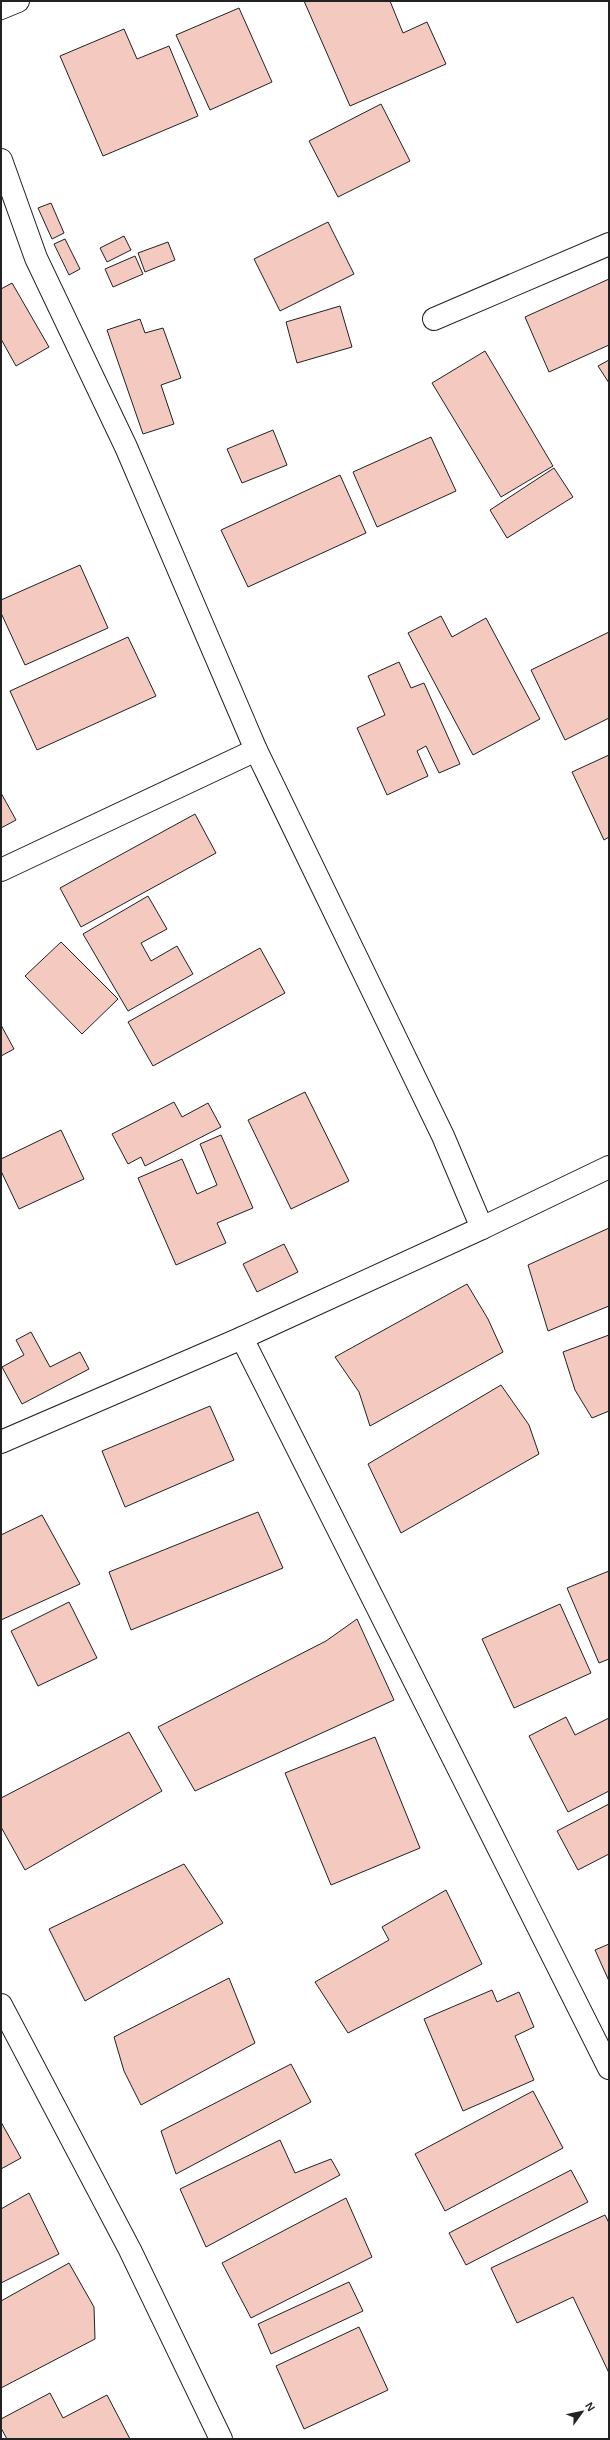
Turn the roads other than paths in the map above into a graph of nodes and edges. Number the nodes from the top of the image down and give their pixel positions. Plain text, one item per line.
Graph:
1 (18, 1) edge
2 (1, 8) edge
3 (1, 160) edge
4 (609, 244) edge
5 (434, 319) dead end
6 (256, 750) junction
7 (1, 870) edge
8 (609, 1167) edge
9 (482, 1228) junction
10 (242, 1338) junction
11 (1, 1442) edge
12 (1, 2005) edge
13 (609, 2068) edge
14 (221, 2439) edge

1 - 2 street
3 - 6 street
4 - 5 street
6 - 7 street
6 - 9 street
8 - 9 street
9 - 10 street
10 - 11 street
10 - 13 street
12 - 14 street

